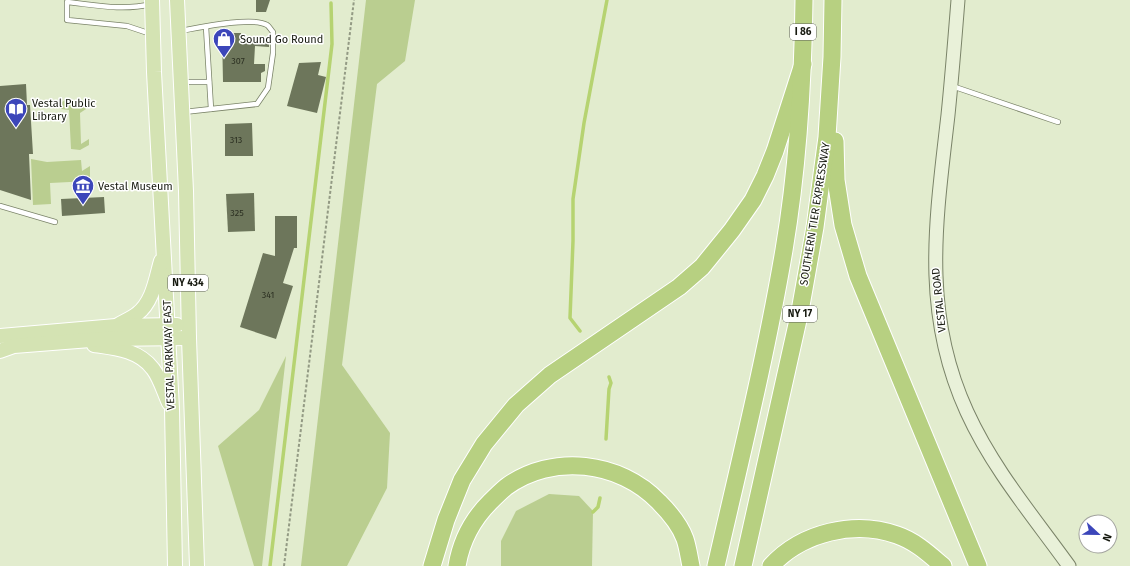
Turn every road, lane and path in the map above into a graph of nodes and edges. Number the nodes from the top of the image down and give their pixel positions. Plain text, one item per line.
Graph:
1 (177, 0) edge
2 (354, 0) edge
3 (804, 0) edge
4 (833, 0) edge
5 (958, 0) edge
6 (152, 2) edge
7 (206, 27) junction
8 (178, 32) junction
9 (153, 34) junction
10 (832, 58) junction
11 (802, 64) junction
12 (181, 82) junction
13 (209, 82) junction
14 (951, 85) junction
15 (211, 109) junction
16 (182, 113) junction
17 (1058, 122) dead end
18 (0, 206) edge
19 (55, 222) dead end
20 (164, 249) junction
21 (116, 326) junction
22 (168, 331) junction
23 (189, 331) junction
24 (0, 336) edge
25 (66, 342) junction
26 (0, 351) edge
27 (172, 409) junction
28 (175, 566) edge
29 (197, 566) edge
30 (284, 566) edge
31 (432, 566) edge
32 (457, 566) edge
33 (691, 566) edge
34 (716, 566) edge
35 (743, 566) edge
36 (771, 566) edge
37 (943, 566) edge
38 (978, 566) edge
39 (1069, 566) edge

1 - 8 main road, VESTAL PARKWAY EAST / NY 434
2 - 30 path
3 - 11 highway, I 86
4 - 10 highway, SOUTHERN TIER EXPRESSWAY / I 86
5 - 14 street, VESTAL ROAD
6 - 9 main road, VESTAL PARKWAY EAST / NY 434
6 - 9 lane
7 - 8 lane
7 - 13 lane
7 - 15 lane
8 - 12 main road, VESTAL PARKWAY EAST / NY 434
9 - 20 main road, VESTAL PARKWAY EAST / NY 434
10 - 35 highway, SOUTHERN TIER EXPRESSWAY / NY 17
10 - 38 highway
11 - 31 highway
11 - 34 highway, NY 17
12 - 13 lane
12 - 16 main road, VESTAL PARKWAY EAST / NY 434
13 - 15 lane
14 - 17 lane
14 - 39 street, VESTAL ROAD
15 - 16 lane
16 - 23 main road, VESTAL PARKWAY EAST / NY 434
18 - 19 lane
20 - 21 main road
20 - 22 main road, VESTAL PARKWAY EAST / NY 434
21 - 22 main road
21 - 24 main road
22 - 23 main road
22 - 25 main road
22 - 27 main road, VESTAL PARKWAY EAST / NY 434
23 - 29 main road, VESTAL PARKWAY EAST / NY 434
25 - 26 main road
25 - 27 main road
27 - 28 main road, VESTAL PARKWAY EAST / NY 434
32 - 33 highway
36 - 37 highway

